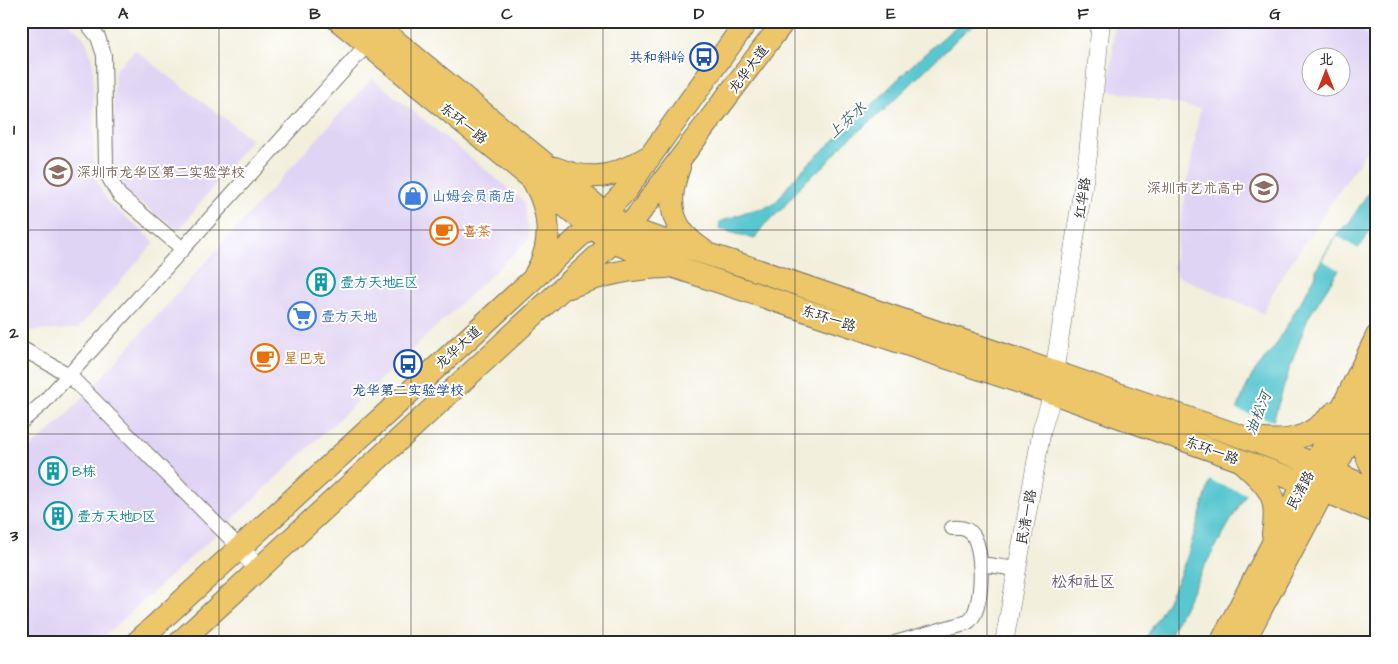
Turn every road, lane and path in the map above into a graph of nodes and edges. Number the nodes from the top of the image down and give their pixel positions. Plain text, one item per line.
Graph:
1 (85, 21) edge
2 (338, 21) edge
3 (747, 21) edge
4 (784, 21) edge
5 (1101, 21) edge
6 (373, 32) edge
7 (651, 155) junction
8 (683, 156) junction
9 (538, 172) junction
10 (598, 220) junction
11 (620, 235) junction
12 (690, 245) junction
13 (182, 249) junction
14 (675, 266) junction
15 (531, 281) junction
16 (561, 290) junction
17 (1377, 336) edge
18 (21, 348) edge
19 (69, 375) junction
20 (1053, 383) junction
21 (1377, 384) edge
22 (1354, 406) junction
23 (21, 422) edge
24 (1215, 439) junction
25 (1268, 459) junction
26 (1377, 474) edge
27 (1318, 478) junction
28 (1377, 491) edge
29 (1377, 512) edge
30 (952, 528) dead end
31 (1272, 542) junction
32 (239, 547) junction
33 (980, 564) junction
34 (258, 569) junction
35 (1018, 569) junction
36 (136, 643) edge
37 (179, 643) edge
38 (895, 643) edge
39 (1004, 643) edge
40 (1221, 643) edge
41 (1243, 643) edge

1 - 13 street
2 - 6 main road, 东环一路
3 - 7 main road, 龙华大道
4 - 8 main road, 龙华大道
5 - 20 street, 红华路
6 - 9 main road, 东环一路
6 - 13 street
7 - 9 main road
7 - 10 main road, 龙华大道
8 - 11 main road, 龙华大道
8 - 12 main road
9 - 10 main road, 东环一路
9 - 15 main road
10 - 11 main road, 东环一路
10 - 15 main road, 龙华大道
11 - 12 main road, 东环一路
11 - 14 main road, 东环一路
11 - 16 main road, 龙华大道
12 - 20 main road, 东环一路
13 - 19 street
14 - 16 main road
14 - 20 main road, 东环一路
15 - 32 main road, 龙华大道
16 - 34 main road, 龙华大道
17 - 22 main road, 民清路
18 - 19 street
19 - 23 street
19 - 32 street
20 - 24 main road, 东环一路
20 - 35 street, 民清一路
21 - 22 main road, 民清路
22 - 25 main road
22 - 26 main road
22 - 27 main road, 民清路
24 - 25 main road, 东环一路
24 - 25 main road, 东环一路
25 - 27 main road, 东环一路
25 - 31 main road
27 - 28 main road, 东环一路
27 - 29 main road, 东环一路
27 - 31 main road, 民清路
27 - 41 main road, 民清路
30 - 33 street
31 - 40 main road, 民清路
32 - 34 street
32 - 36 main road, 龙华大道
33 - 35 street
33 - 38 street
34 - 37 main road, 龙华大道
35 - 39 street, 民清一路

